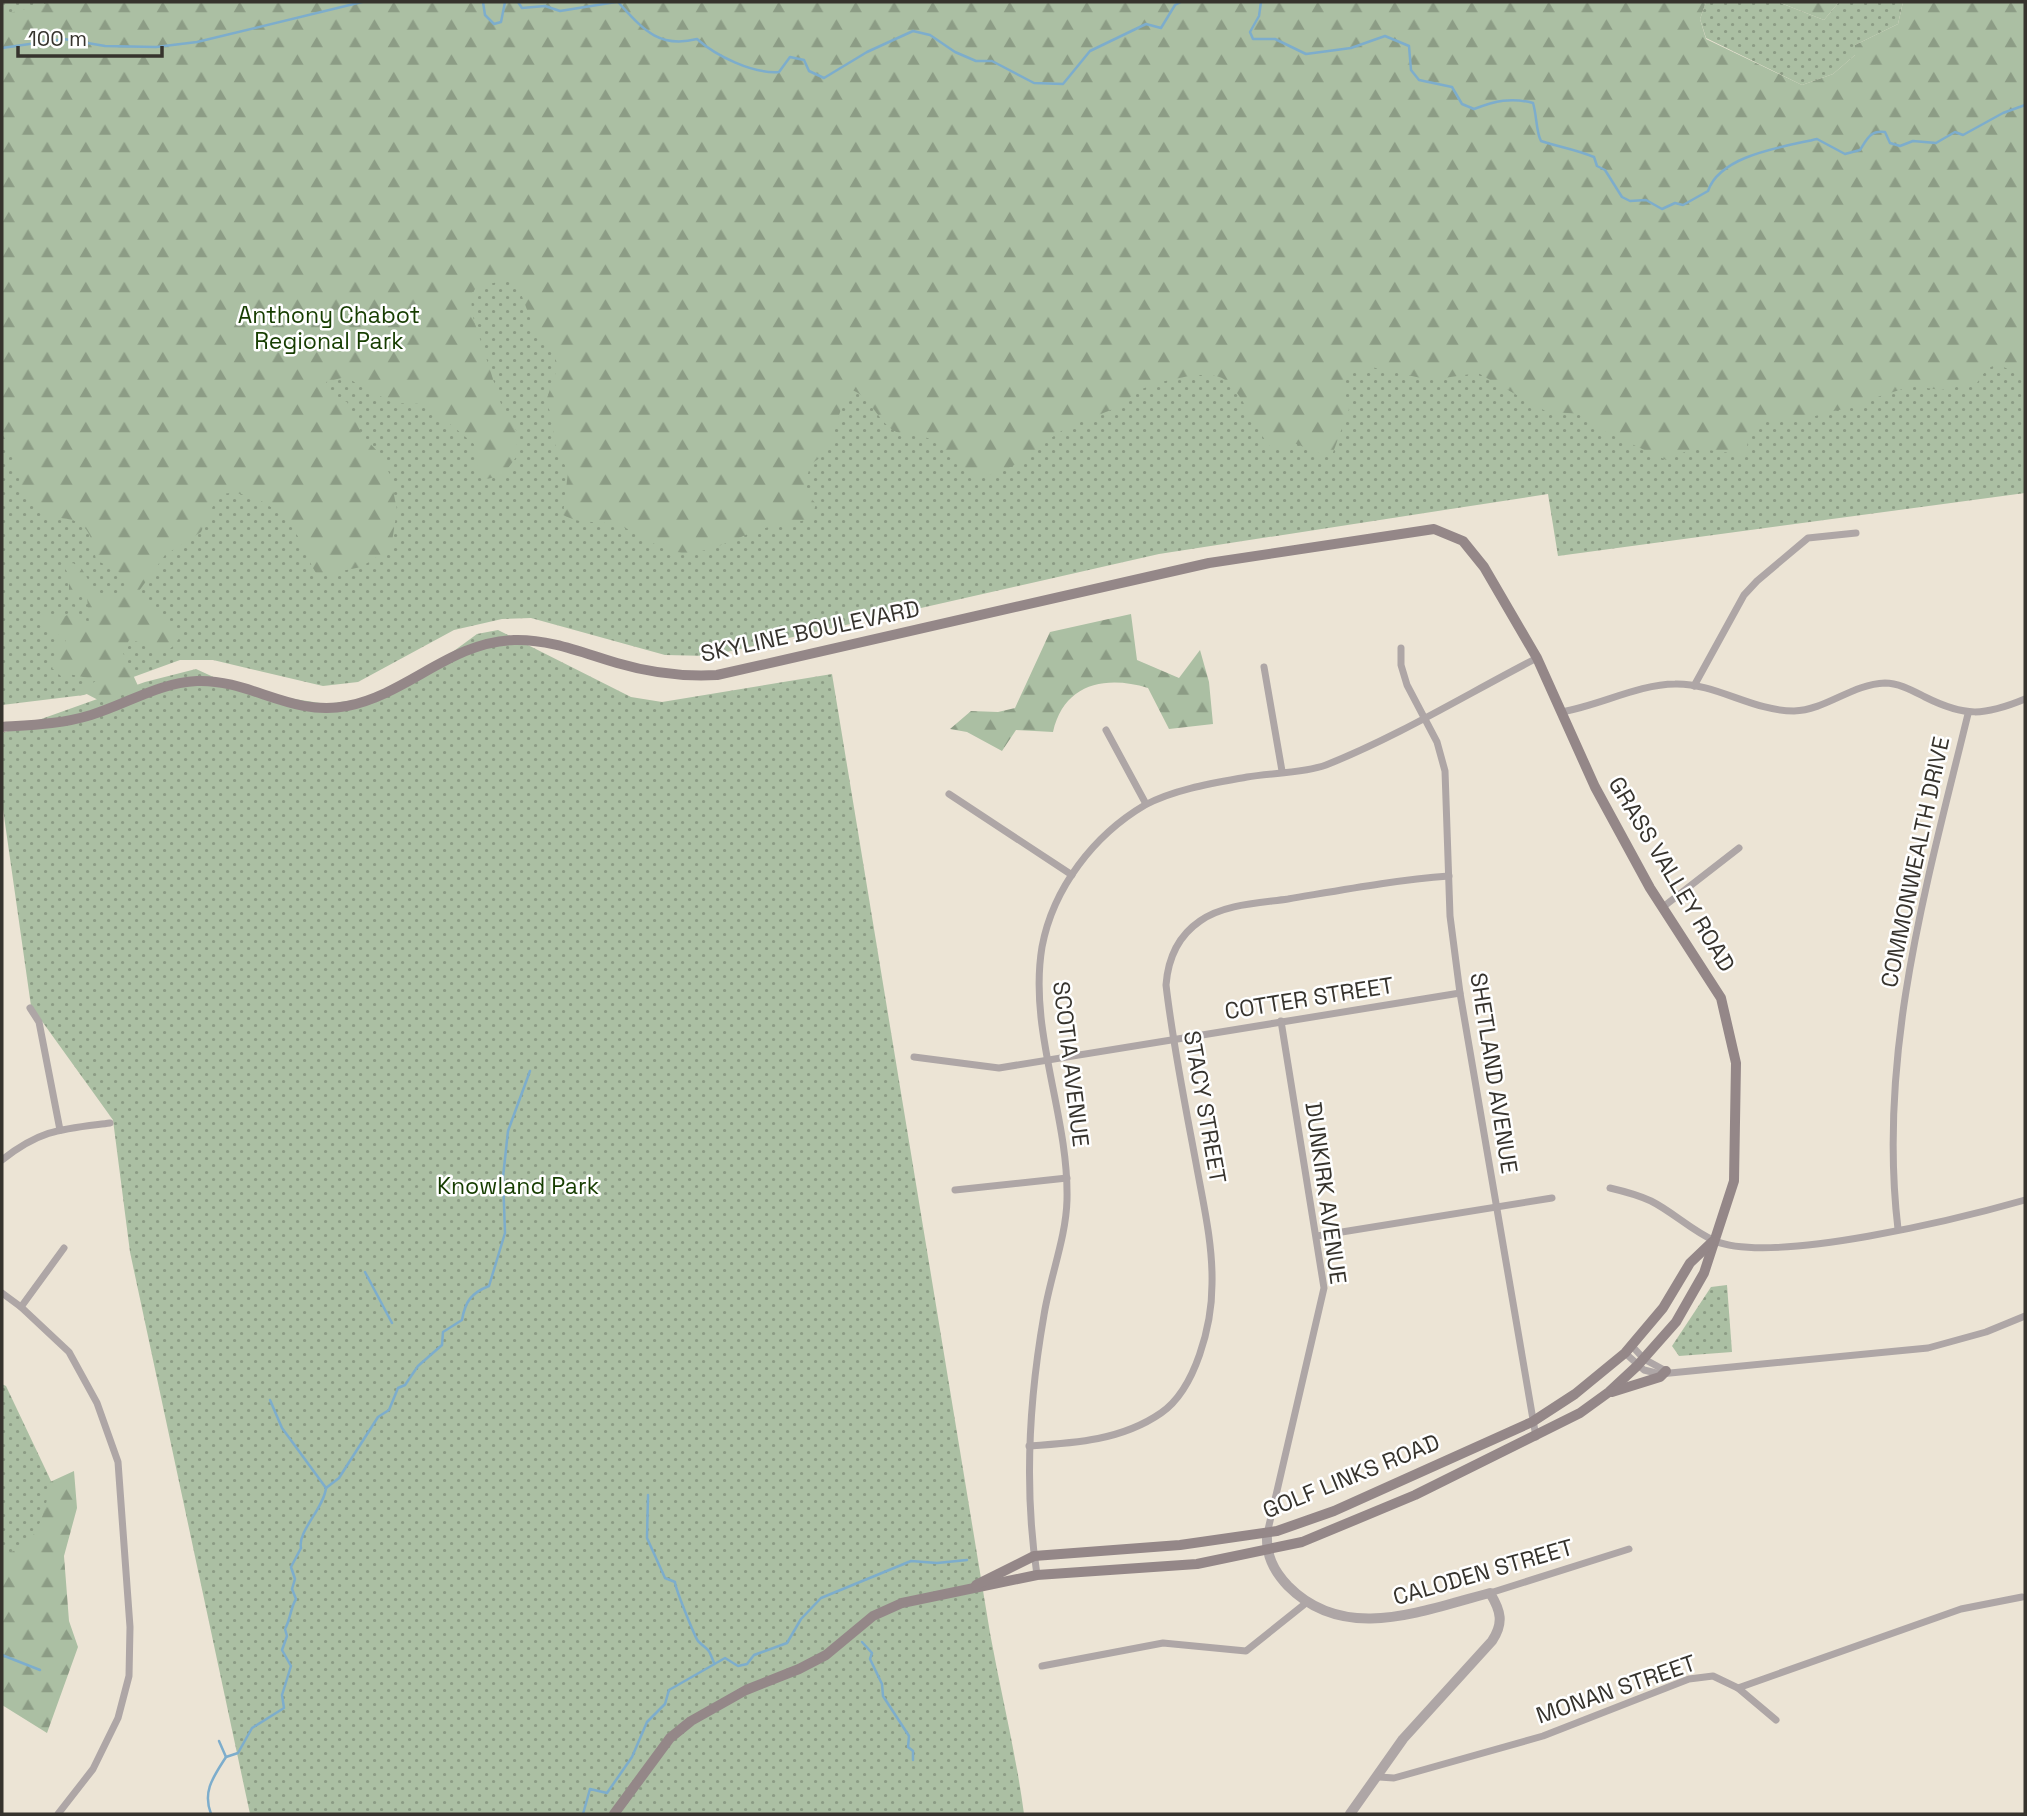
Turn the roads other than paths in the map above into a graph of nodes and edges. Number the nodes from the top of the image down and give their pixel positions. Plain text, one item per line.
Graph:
1 (1856, 533) dead end
2 (1473, 550) joint
3 (1401, 648) dead end
4 (1537, 658) junction
5 (1264, 667) dead end
6 (1694, 686) junction
7 (2025, 699) edge
8 (1562, 712) junction
9 (1968, 714) junction
10 (1423, 717) junction
11 (2, 727) edge
12 (1106, 730) dead end
13 (1282, 771) junction
14 (949, 794) dead end
15 (1146, 804) junction
16 (1740, 848) dead end
17 (1072, 875) junction
18 (1449, 876) junction
19 (1663, 906) junction
20 (1460, 993) junction
21 (30, 1008) dead end
22 (1281, 1021) junction
23 (1173, 1039) junction
24 (914, 1057) dead end
25 (1048, 1061) junction
26 (110, 1123) dead end
27 (60, 1130) junction
28 (2, 1160) edge
29 (1067, 1178) junction
30 (1610, 1188) dead end
31 (955, 1189) dead end
32 (1552, 1198) dead end
33 (2025, 1200) edge
34 (1497, 1207) junction
35 (1898, 1229) junction
36 (1317, 1236) junction
37 (1714, 1241) junction
38 (64, 1248) dead end
39 (2, 1293) edge
40 (22, 1307) junction
41 (2025, 1316) edge
42 (1628, 1350) junction
43 (1641, 1363) junction
44 (1666, 1371) junction
45 (1609, 1392) junction
46 (1532, 1422) junction
47 (1536, 1437) junction
48 (1029, 1446) junction
49 (1267, 1534) junction
50 (1629, 1549) dead end
51 (1266, 1550) junction
52 (1034, 1556) junction
53 (1037, 1575) junction
54 (970, 1589) junction
55 (1490, 1593) junction
56 (2022, 1597) dead end
57 (1306, 1604) junction
58 (1042, 1666) dead end
59 (1738, 1688) junction
60 (1776, 1720) dead end
61 (1379, 1777) junction
62 (58, 1814) edge
63 (614, 1814) edge
64 (1350, 1814) edge

1 - 6 street
2 - 4 main road, GRASS VALLEY ROAD
2 - 11 main road, SKYLINE BOULEVARD
3 - 10 street, SHETLAND AVENUE
4 - 8 main road, GRASS VALLEY ROAD
4 - 10 street, SCOTIA AVENUE
5 - 13 street
6 - 8 street
6 - 9 street
7 - 9 street
8 - 19 main road, GRASS VALLEY ROAD
9 - 35 street, COMMONWEALTH DRIVE
10 - 13 street, SCOTIA AVENUE
10 - 18 street, SHETLAND AVENUE
12 - 15 street
13 - 15 street, SCOTIA AVENUE
14 - 17 street
15 - 17 street, SCOTIA AVENUE
16 - 19 street
17 - 25 street, SCOTIA AVENUE
18 - 20 street, SHETLAND AVENUE
18 - 23 street, STACY STREET
19 - 37 main road, GRASS VALLEY ROAD
20 - 22 street, COTTER STREET
20 - 34 street, SHETLAND AVENUE
21 - 27 street
22 - 23 street, COTTER STREET
22 - 36 street, DUNKIRK AVENUE
23 - 25 street, COTTER STREET
23 - 48 street, STACY STREET
24 - 25 street, COTTER STREET
25 - 29 street, SCOTIA AVENUE
26 - 27 street
27 - 28 street
29 - 31 street
29 - 48 street, SCOTIA AVENUE
30 - 37 street
32 - 34 street
33 - 35 street
34 - 36 street
34 - 46 street, SHETLAND AVENUE
35 - 37 street
36 - 49 street, DUNKIRK AVENUE
37 - 42 main road, GRASS VALLEY ROAD
37 - 43 main road, GRASS VALLEY ROAD
38 - 40 street
39 - 40 street
40 - 62 street
41 - 44 street
42 - 43 street
42 - 46 main road, GOLF LINKS ROAD
43 - 44 street
43 - 45 main road, GOLF LINKS ROAD
44 - 45 main road
45 - 47 main road, GOLF LINKS ROAD
46 - 47 street, SHETLAND AVENUE
46 - 49 main road, GOLF LINKS ROAD
47 - 51 main road, GOLF LINKS ROAD
48 - 52 street, SCOTIA AVENUE
49 - 51 street
49 - 52 main road, GOLF LINKS ROAD
50 - 55 street, CALODEN STREET
51 - 53 main road, GOLF LINKS ROAD
51 - 57 street, CALODEN STREET
52 - 53 street, SCOTIA AVENUE
52 - 54 main road, GOLF LINKS ROAD
53 - 54 main road, GOLF LINKS ROAD
54 - 63 main road, GOLF LINKS ROAD
55 - 57 street, CALODEN STREET
55 - 61 street
56 - 59 street
57 - 58 street
59 - 60 street
59 - 61 street, MONAN STREET
61 - 64 street

